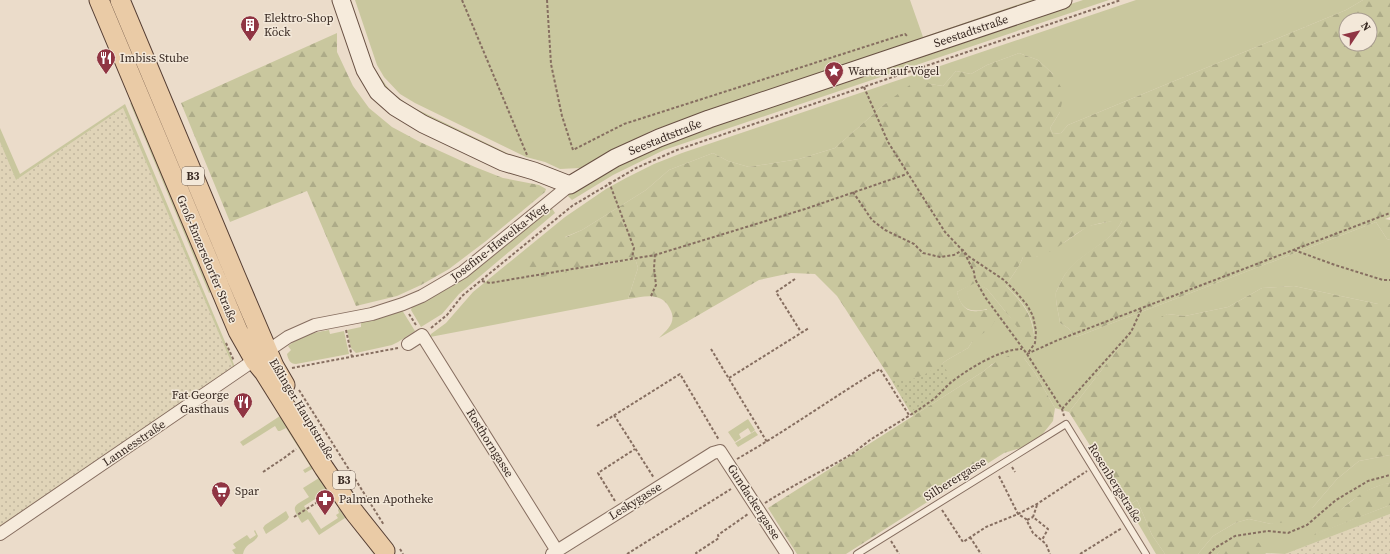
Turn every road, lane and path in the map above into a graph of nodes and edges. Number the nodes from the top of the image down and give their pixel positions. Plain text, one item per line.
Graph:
1 (99, 0) edge
2 (120, 0) edge
3 (341, 0) edge
4 (462, 0) edge
5 (547, 0) edge
6 (1063, 0) edge
7 (1121, 0) edge
8 (910, 39) dead end
9 (864, 87) junction
10 (530, 160) dead end
11 (907, 174) junction
12 (609, 182) junction
13 (570, 185) junction
14 (853, 192) junction
15 (1390, 213) edge
16 (963, 250) junction
17 (1294, 250) junction
18 (655, 255) junction
19 (632, 258) junction
20 (796, 279) dead end
21 (481, 280) junction
22 (1390, 280) edge
23 (652, 296) dead end
24 (403, 304) junction
25 (1142, 308) junction
26 (809, 328) dead end
27 (346, 330) dead end
28 (801, 332) junction
29 (422, 335) junction
30 (408, 344) joint
31 (1023, 348) junction
32 (711, 349) dead end
33 (1027, 354) junction
34 (261, 356) junction
35 (352, 357) junction
36 (287, 371) dead end
37 (729, 378) junction
38 (298, 389) dead end
39 (614, 415) junction
40 (910, 415) junction
41 (1066, 424) joint
42 (597, 426) dead end
43 (768, 442) junction
44 (720, 447) junction
45 (295, 449) dead end
46 (635, 449) junction
47 (734, 461) dead end
48 (1093, 467) junction
49 (994, 468) junction
50 (263, 472) dead end
51 (1390, 475) edge
52 (657, 483) dead end
53 (736, 486) dead end
54 (332, 493) dead end
55 (318, 502) junction
56 (763, 504) dead end
57 (938, 504) junction
58 (1037, 504) junction
59 (320, 506) dead end
60 (619, 507) dead end
61 (752, 512) dead end
62 (1018, 514) junction
63 (1033, 516) junction
64 (294, 517) dead end
65 (1027, 520) junction
66 (1128, 524) junction
67 (386, 527) dead end
68 (0, 534) edge
69 (887, 535) junction
70 (970, 537) junction
71 (1042, 540) junction
72 (393, 552) edge
73 (555, 552) edge
74 (627, 554) edge
75 (697, 554) edge
76 (787, 554) edge
77 (857, 554) edge
78 (899, 554) edge
79 (981, 554) edge
80 (1050, 554) edge
81 (1080, 554) edge
82 (1146, 554) edge
83 (1209, 554) edge

1 - 34 main road, Groß-Enzersdorfer Straße / B3
2 - 34 main road, Groß-Enzersdorfer Straße / B3
3 - 13 street
4 - 10 path
5 - 8 path
6 - 13 street, Seestadtstraße
7 - 9 path
9 - 11 path
9 - 12 path
11 - 14 path
11 - 16 path
12 - 19 path
12 - 21 path
13 - 24 street, Josefine-Hawelka-Weg
14 - 16 path
14 - 18 path
15 - 17 path
16 - 31 path
16 - 33 path
17 - 22 path
17 - 25 path
18 - 19 path
18 - 23 path
19 - 21 path
20 - 28 path
21 - 29 path
24 - 29 path
24 - 34 street, Josefine-Hawelka-Weg
25 - 33 path
25 - 33 path
26 - 28 path
27 - 35 path
28 - 37 path
29 - 30 street
29 - 73 street, Rosthorngasse
30 - 35 path
31 - 33 path
31 - 40 path
32 - 37 path
34 - 68 street, Lannesstraße
34 - 72 main road, Eßlinger Hauptstraße / B3
35 - 36 path
37 - 43 path
38 - 67 path
39 - 42 path
39 - 44 path
39 - 46 path
40 - 43 path
40 - 56 path
41 - 48 lane, Rosenbergstraße
41 - 49 lane, Silberergasse
43 - 47 path
44 - 73 street, Leskygasse
44 - 76 street, Gundackergasse
45 - 50 path
46 - 52 path
46 - 60 path
48 - 58 path
48 - 66 lane, Rosenbergstraße
49 - 57 lane, Silberergasse
49 - 62 path
51 - 83 path
53 - 74 path
54 - 55 path
55 - 59 path
55 - 64 path
57 - 69 lane, Silberergasse
57 - 70 path
58 - 62 path
58 - 63 path
61 - 75 path
62 - 65 path
62 - 70 path
63 - 65 path
63 - 71 path
65 - 71 path
66 - 81 path
66 - 82 lane, Rosenbergstraße
69 - 77 lane, Silberergasse
69 - 78 path
70 - 79 path
71 - 80 path

